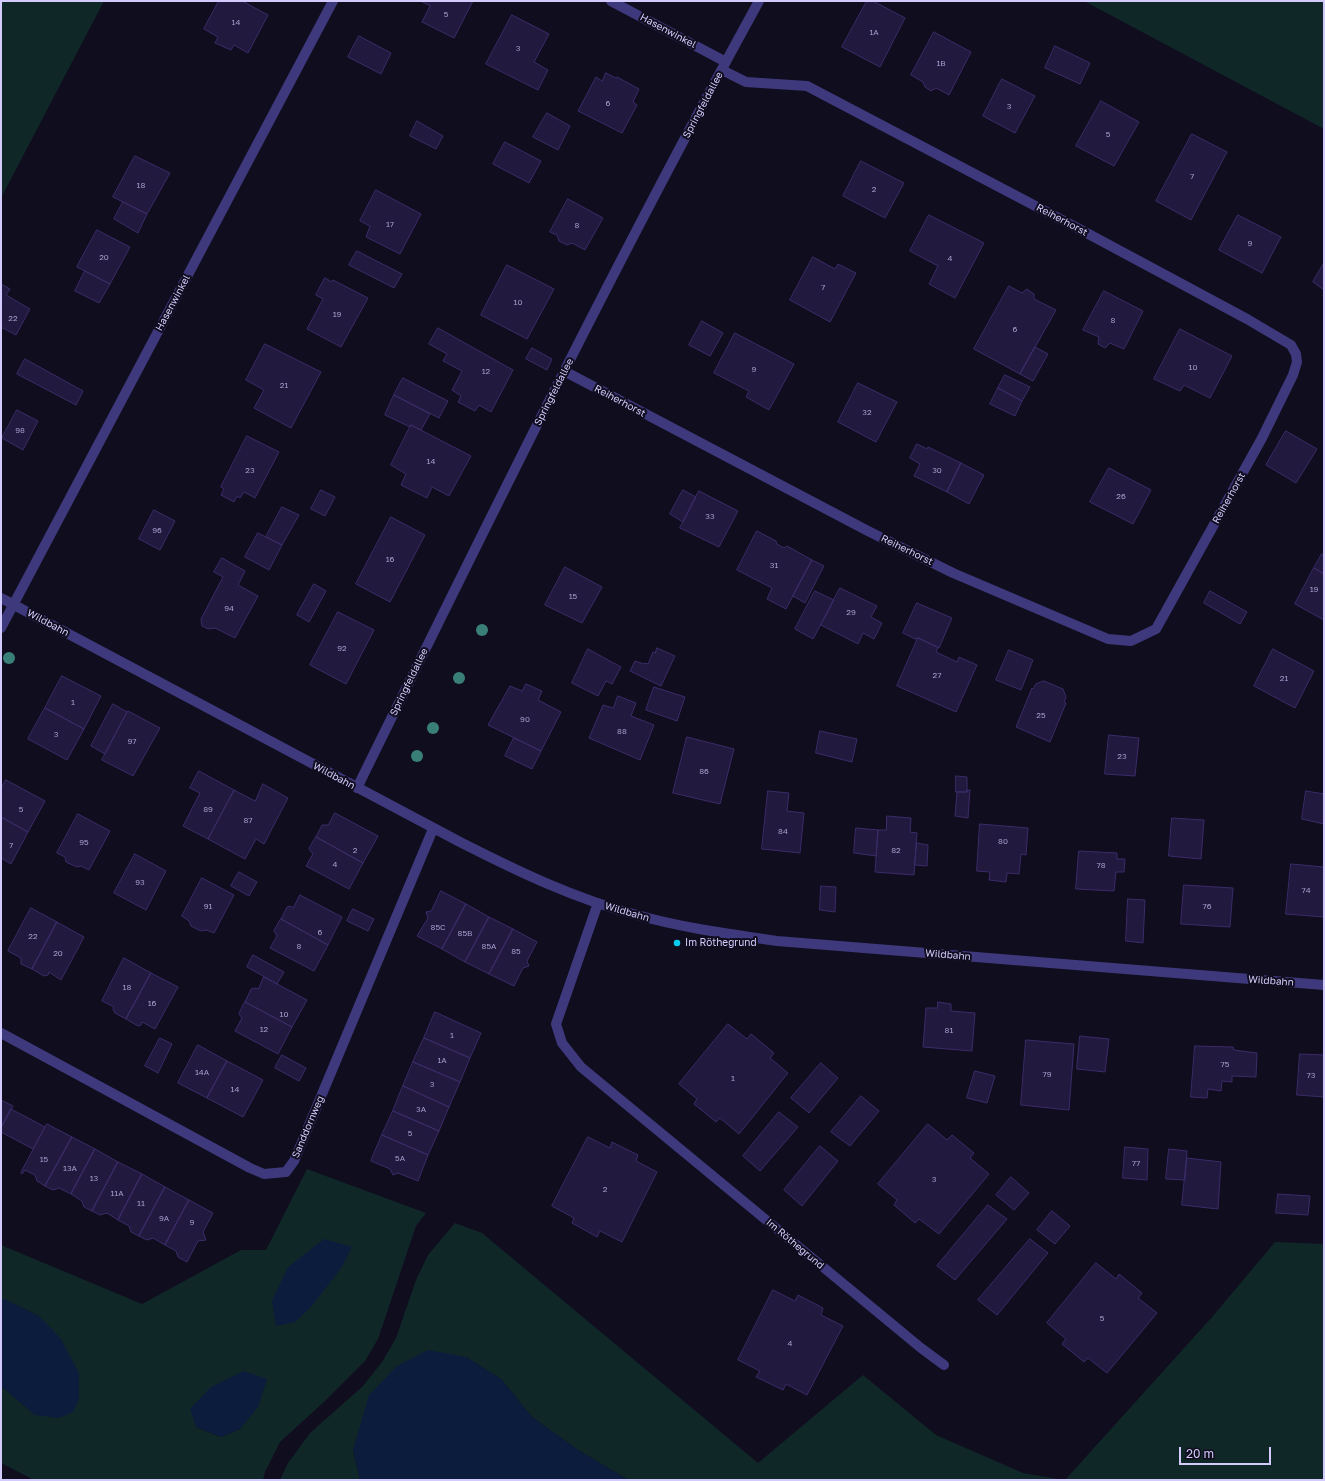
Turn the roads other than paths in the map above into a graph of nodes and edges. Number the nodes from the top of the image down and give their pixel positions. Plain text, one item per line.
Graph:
1 (333, 1) edge
2 (611, 1) edge
3 (759, 1) edge
4 (724, 66) junction
5 (564, 371) junction
6 (1, 598) edge
7 (13, 605) junction
8 (1, 628) edge
9 (357, 788) junction
10 (433, 829) junction
11 (598, 903) junction
12 (1324, 985) edge
13 (1, 1033) edge
14 (944, 1365) dead end

1 - 7 street, Hasenwinkel
2 - 4 street, Hasenwinkel
3 - 4 street, Springfeldallee
4 - 5 street, Springfeldallee
4 - 5 street, Reiherhorst
5 - 9 street, Springfeldallee
6 - 7 street, Wildbahn
7 - 8 street, Hasenwinkel
7 - 9 street, Wildbahn
9 - 10 street, Wildbahn
10 - 11 street, Wildbahn
10 - 13 street, Sanddornweg
11 - 12 street, Wildbahn
11 - 14 street, Im Röthegrund

